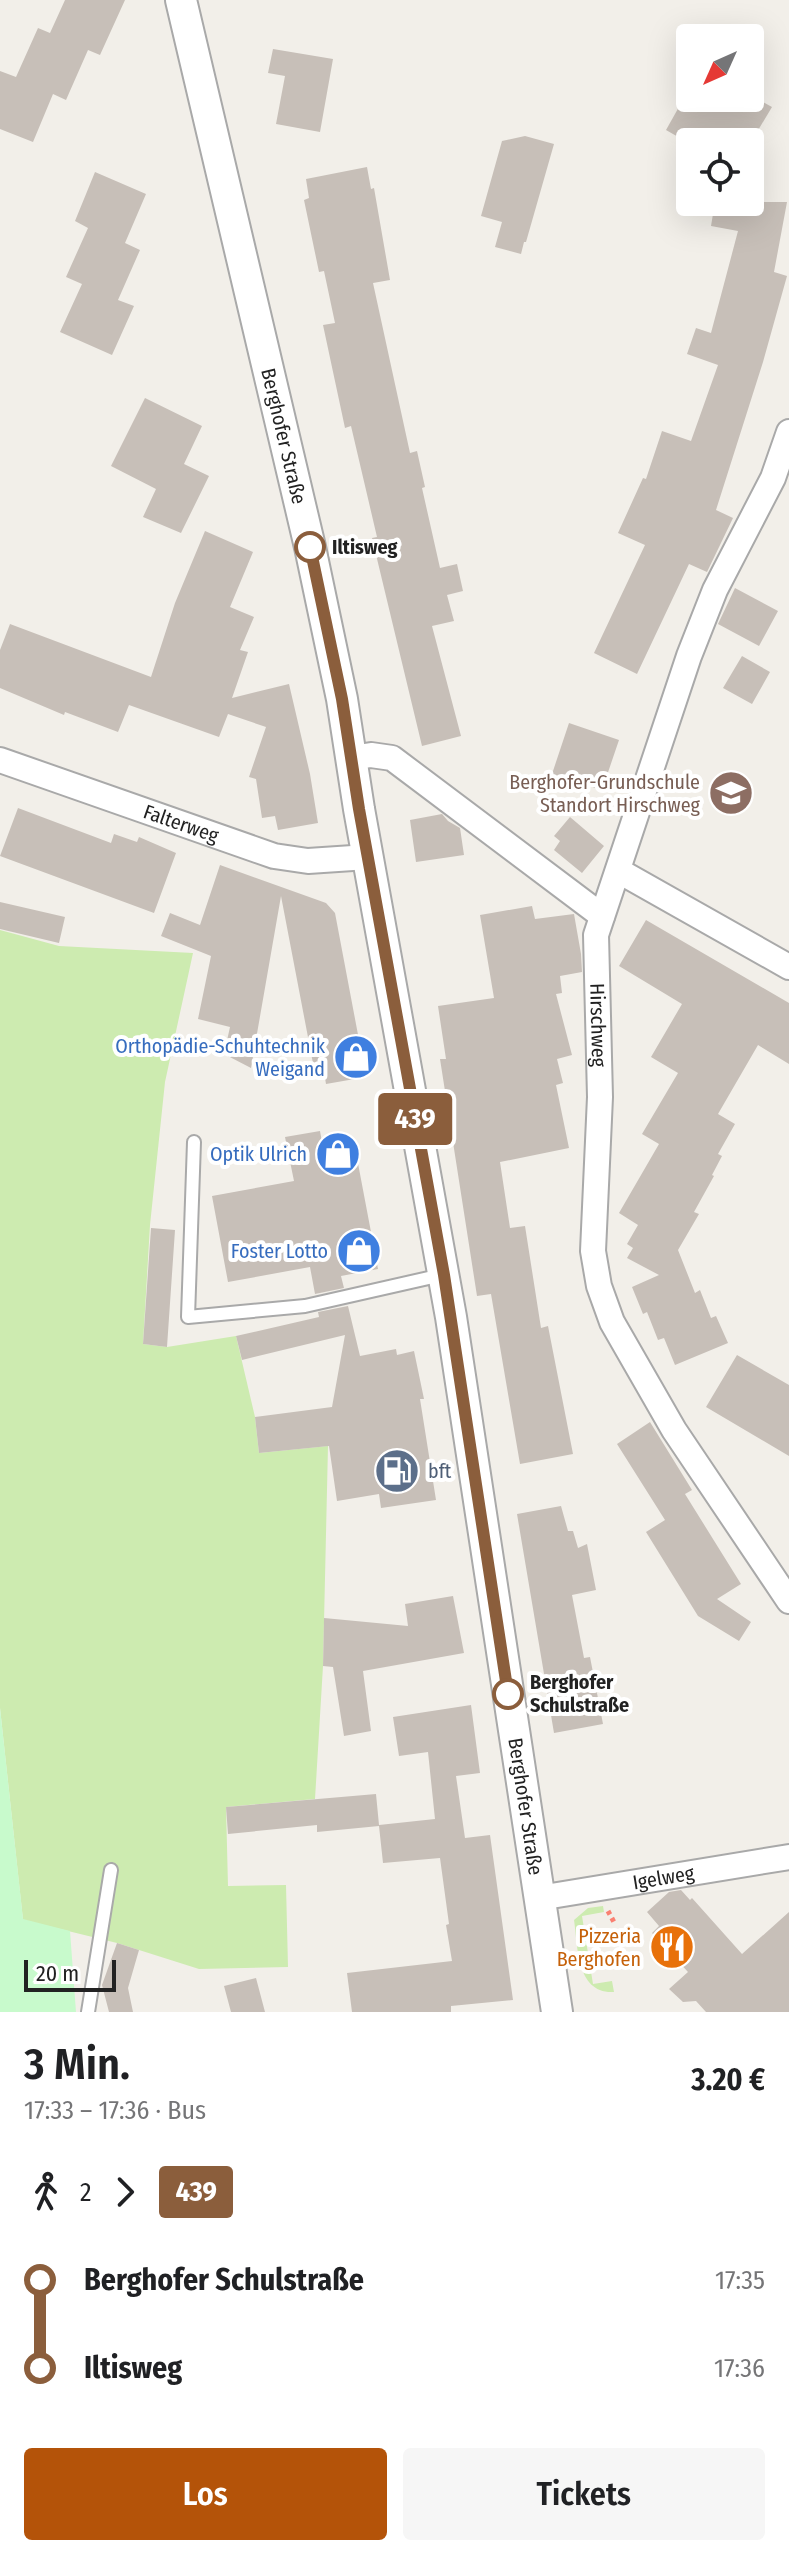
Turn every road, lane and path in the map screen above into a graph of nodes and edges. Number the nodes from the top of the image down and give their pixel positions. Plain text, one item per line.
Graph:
1 (181, 0) edge
2 (789, 432) edge
3 (351, 758) junction
4 (0, 760) edge
5 (368, 857) junction
6 (619, 871) junction
7 (602, 916) junction
8 (789, 967) edge
9 (194, 1142) dead end
10 (444, 1275) junction
11 (789, 1601) edge
12 (789, 1857) edge
13 (111, 1870) dead end
14 (539, 1898) junction
15 (88, 2012) edge
16 (557, 2012) edge

1 - 3 street, Berghofer Straße
2 - 6 street, Hirschweg
3 - 5 street, Berghofer Straße
3 - 7 street
4 - 5 street, Falterweg
5 - 10 street, Berghofer Straße
6 - 7 street, Hirschweg
6 - 8 street
7 - 11 street, Hirschweg
9 - 10 lane
10 - 14 street, Berghofer Straße
12 - 14 street, Igelweg
13 - 15 lane
14 - 16 street, Berghofer Straße

